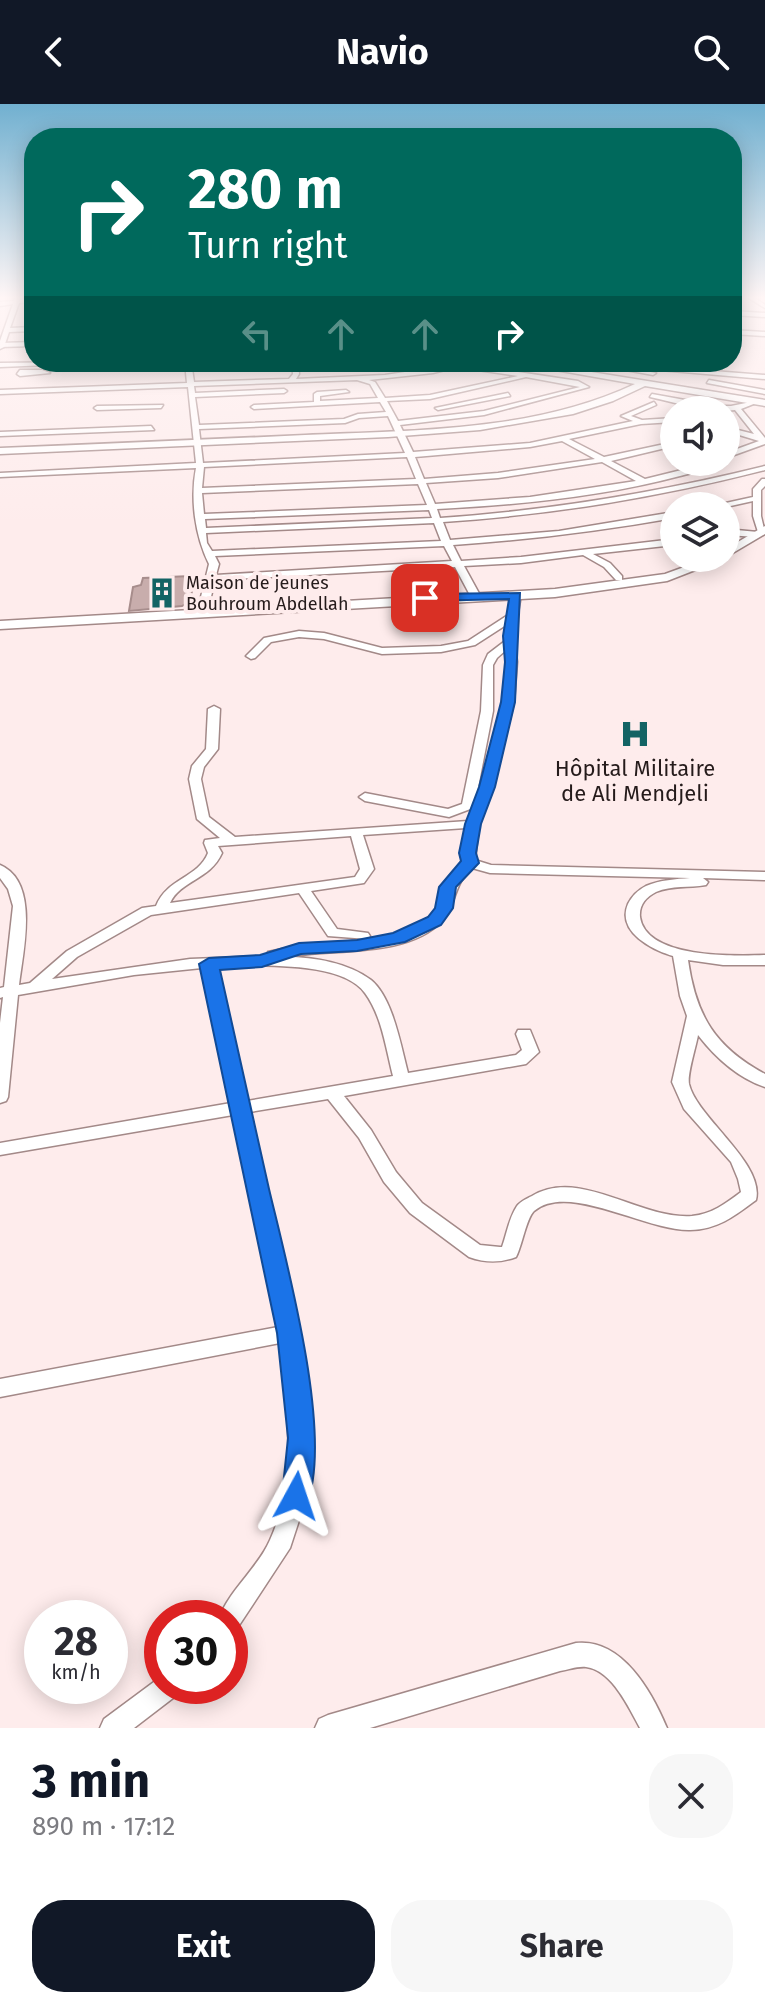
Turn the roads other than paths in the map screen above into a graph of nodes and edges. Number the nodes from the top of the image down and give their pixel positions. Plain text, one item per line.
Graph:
1 (189, 373) edge
2 (296, 373) edge
3 (411, 373) edge
4 (513, 373) edge
5 (588, 373) edge
6 (594, 373) edge
7 (619, 373) edge
8 (654, 373) edge
9 (711, 373) edge
10 (720, 374) joint
11 (528, 375) junction
12 (385, 377) junction
13 (765, 377) edge
14 (351, 378) junction
15 (291, 380) junction
16 (281, 381) junction
17 (645, 381) junction
18 (709, 382) dead end
19 (373, 383) junction
20 (55, 385) dead end
21 (190, 385) junction
22 (418, 386) dead end
23 (485, 387) junction
24 (99, 388) junction
25 (0, 389) edge
26 (284, 391) junction
27 (252, 392) junction
28 (346, 392) dead end
29 (192, 395) junction
30 (508, 395) junction
31 (437, 396) junction
32 (156, 397) dead end
33 (762, 399) edge
34 (381, 400) junction
35 (660, 401) edge
36 (531, 403) junction
37 (98, 404) junction
38 (317, 404) junction
39 (288, 405) junction
40 (161, 406) dead end
41 (254, 407) junction
42 (740, 407) edge
43 (438, 408) dead end
44 (341, 412) dead end
45 (740, 412) edge
46 (391, 414) junction
47 (345, 421) junction
48 (615, 421) dead end
49 (660, 421) edge
50 (641, 422) junction
51 (292, 423) junction
52 (258, 425) junction
53 (194, 427) junction
54 (151, 428) dead end
55 (399, 429) junction
56 (95, 430) junction
57 (583, 430) junction
58 (740, 433) edge
59 (0, 434) edge
60 (592, 434) junction
61 (554, 435) dead end
62 (565, 440) junction
63 (764, 441) edge
64 (196, 442) junction
65 (660, 447) edge
66 (453, 448) dead end
67 (495, 449) junction
68 (0, 450) edge
69 (740, 452) edge
70 (348, 453) dead end
71 (411, 455) junction
72 (266, 457) dead end
73 (310, 458) junction
74 (603, 461) junction
75 (200, 466) junction
76 (765, 468) edge
77 (3, 472) edge
78 (660, 474) edge
79 (660, 475) edge
80 (421, 480) junction
81 (640, 480) junction
82 (765, 481) edge
83 (198, 491) junction
84 (758, 498) junction
85 (740, 501) edge
86 (430, 504) junction
87 (557, 509) junction
88 (201, 515) junction
89 (660, 517) edge
90 (437, 519) junction
91 (315, 525) junction
92 (581, 530) junction
93 (201, 531) junction
94 (761, 531) edge
95 (740, 532) edge
96 (446, 541) junction
97 (660, 544) edge
98 (740, 545) edge
99 (322, 547) junction
100 (606, 552) junction
101 (210, 554) junction
102 (586, 554) junction
103 (458, 564) junction
104 (329, 571) junction
105 (688, 572) edge
106 (209, 578) junction
107 (619, 578) dead end
108 (516, 595) junction
109 (476, 597) junction
110 (203, 609) junction
111 (512, 617) junction
112 (0, 623) edge
113 (510, 642) junction
114 (251, 656) dead end
115 (214, 709) dead end
116 (365, 797) dead end
117 (473, 824) junction
118 (356, 832) junction
119 (231, 840) junction
120 (470, 863) junction
121 (0, 869) edge
122 (765, 878) edge
123 (303, 889) junction
124 (162, 907) junction
125 (420, 930) junction
126 (680, 954) junction
127 (765, 960) edge
128 (262, 961) junction
129 (209, 964) junction
130 (33, 987) junction
131 (5, 992) edge
132 (694, 1018) junction
133 (524, 1034) dead end
134 (402, 1080) junction
135 (765, 1081) edge
136 (333, 1093) junction
137 (0, 1097) edge
138 (239, 1110) junction
139 (0, 1149) edge
140 (289, 1333) junction
141 (0, 1388) edge
142 (243, 1600) edge
143 (144, 1704) edge
144 (368, 1722) edge
145 (113, 1728) edge
146 (328, 1728) edge
147 (654, 1728) edge

1 - 21 street
2 - 15 street
3 - 12 street
4 - 11 street
5 - 17 main road
6 - 17 main road
7 - 17 street
8 - 17 street
9 - 10 street
10 - 13 street
11 - 23 street
11 - 36 street
12 - 14 street
12 - 19 street
14 - 15 street
14 - 19 street
15 - 16 street
16 - 21 street
16 - 26 street
17 - 33 main road
17 - 55 main road
18 - 33 street
19 - 34 street
20 - 25 street
21 - 24 street
21 - 29 street
22 - 31 street
23 - 30 street
23 - 31 street
24 - 25 street
24 - 37 street
26 - 27 street
26 - 39 street
27 - 29 street
27 - 41 street
28 - 38 street
29 - 53 street
30 - 36 street
30 - 43 street
31 - 34 street
32 - 37 street
33 - 42 street
34 - 38 street
34 - 46 street
35 - 50 street
36 - 55 street
37 - 40 street
37 - 56 street
38 - 39 street
39 - 41 street
39 - 51 street
41 - 52 street
44 - 47 street
45 - 63 street
46 - 47 street
46 - 55 street
47 - 51 street
48 - 57 street
49 - 50 street
50 - 60 street
51 - 52 street
52 - 53 street
53 - 64 street
54 - 56 street
55 - 64 main road
55 - 71 street
56 - 59 street
57 - 60 street
57 - 61 street
58 - 63 street
60 - 62 street
62 - 67 street
62 - 74 street
63 - 69 street
64 - 68 main road
64 - 75 street
65 - 74 street
66 - 67 street
67 - 71 street
70 - 73 street
71 - 73 street
71 - 80 street
72 - 73 street
73 - 75 street
74 - 80 street
74 - 81 street
75 - 77 street
75 - 83 street
76 - 87 street
78 - 81 street
79 - 81 street
80 - 83 street
80 - 86 street
81 - 86 street
82 - 84 street
83 - 88 street
84 - 85 street
84 - 94 street
86 - 88 street
86 - 90 street
87 - 90 street
87 - 92 street
88 - 93 street
89 - 92 street
90 - 91 street
90 - 96 street
91 - 93 street
91 - 99 street
92 - 96 street
92 - 100 street
93 - 101 street
94 - 95 street
94 - 98 main road
96 - 99 street
96 - 103 street
97 - 100 street
99 - 101 street
99 - 104 street
100 - 102 street
101 - 106 street
102 - 103 street
102 - 107 street
103 - 104 street
103 - 109 street
104 - 106 street
105 - 108 main road
106 - 110 street
108 - 109 main road
108 - 111 street
109 - 110 main road
109 - 112 main road
110 - 112 main road
111 - 113 street
111 - 114 street
113 - 116 street
113 - 117 street
115 - 119 street
117 - 118 street
117 - 120 street
118 - 119 street
118 - 123 street
119 - 124 street
120 - 122 street
120 - 125 street
121 - 131 street
122 - 126 street
123 - 124 street
123 - 125 street
124 - 130 street
125 - 128 street
126 - 127 street
126 - 132 street
128 - 129 street
128 - 134 street
129 - 130 street
129 - 138 street
130 - 131 street
131 - 137 street
132 - 135 street
132 - 136 street
133 - 134 street
134 - 136 street
136 - 138 street
138 - 139 street
138 - 140 street
140 - 141 street
140 - 142 street
143 - 145 street
144 - 146 street
144 - 147 street

